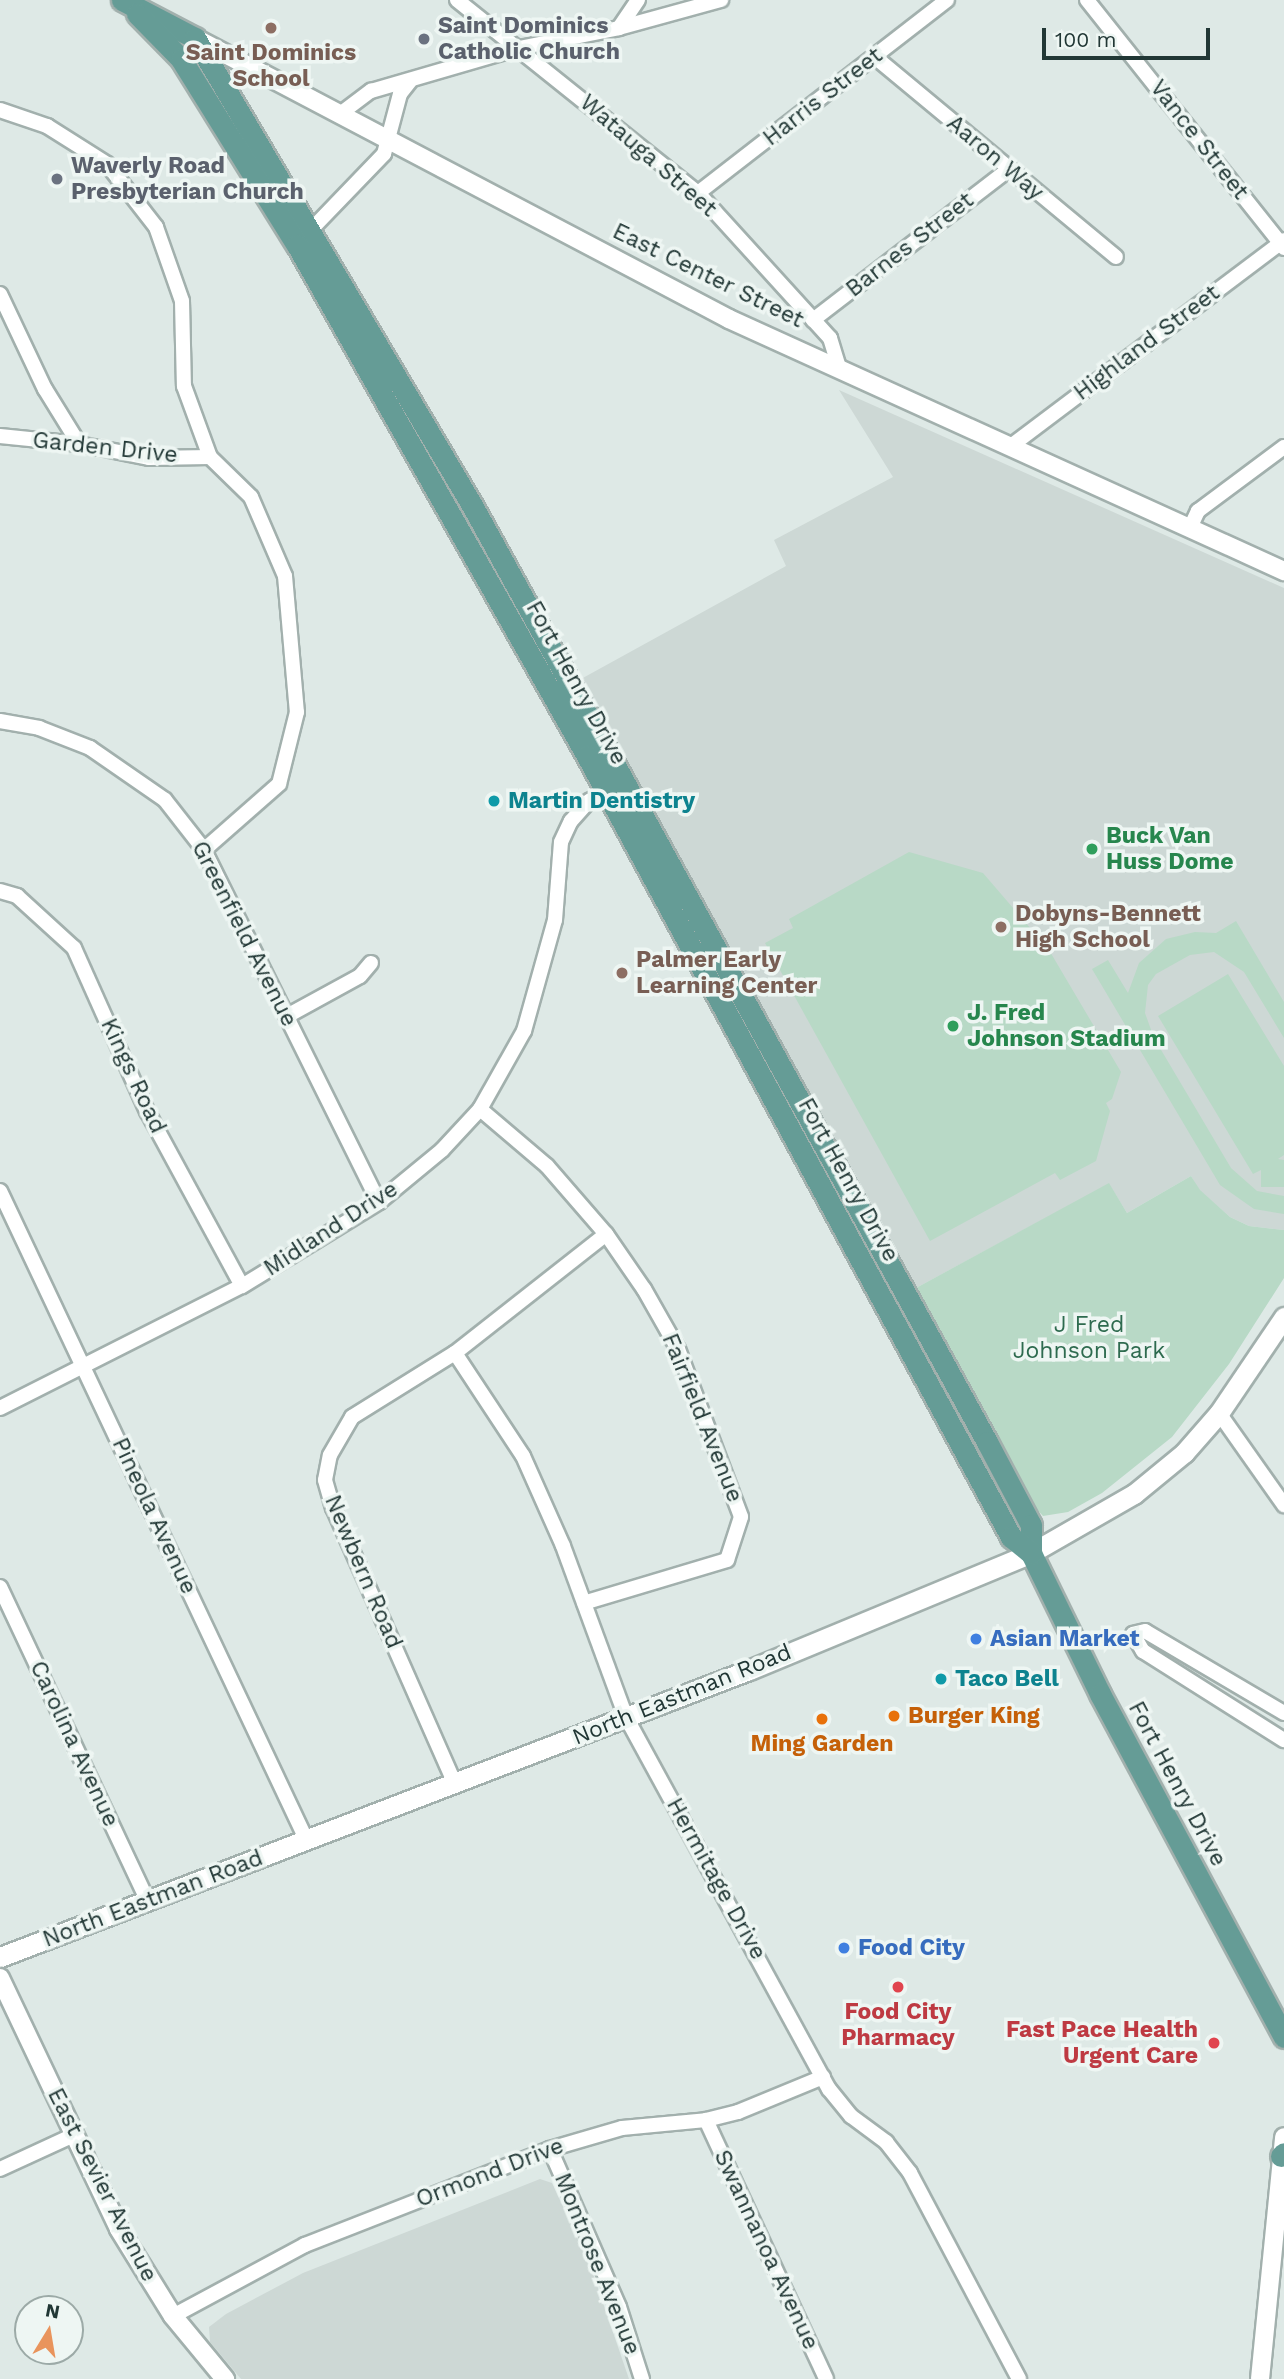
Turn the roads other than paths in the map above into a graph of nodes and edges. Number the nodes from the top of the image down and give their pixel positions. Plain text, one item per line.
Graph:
1 (457, 0) edge
2 (638, 0) edge
3 (721, 0) edge
4 (947, 0) edge
5 (1087, 0) edge
6 (124, 1) edge
7 (703, 4) edge
8 (619, 28) junction
9 (195, 38) junction
10 (519, 47) junction
11 (875, 57) junction
12 (411, 81) junction
13 (204, 97) junction
14 (0, 110) edge
15 (340, 114) junction
16 (254, 135) junction
17 (391, 141) junction
18 (1007, 170) junction
19 (698, 193) junction
20 (304, 237) junction
21 (1283, 244) edge
22 (1116, 257) dead end
23 (0, 294) edge
24 (813, 320) junction
25 (839, 367) junction
26 (0, 436) edge
27 (79, 444) junction
28 (1010, 446) junction
29 (1284, 447) edge
30 (210, 457) junction
31 (1190, 528) junction
32 (1284, 571) edge
33 (0, 721) edge
34 (606, 792) junction
35 (204, 850) junction
36 (0, 891) edge
37 (371, 963) dead end
38 (287, 1016) junction
39 (480, 1109) junction
40 (0, 1191) edge
41 (379, 1202) junction
42 (606, 1234) junction
43 (242, 1286) junction
44 (1284, 1317) edge
45 (455, 1353) junction
46 (85, 1368) junction
47 (0, 1408) edge
48 (1219, 1413) junction
49 (1284, 1505) edge
50 (1031, 1553) junction
51 (0, 1587) edge
52 (583, 1603) junction
53 (1281, 1712) edge
54 (626, 1717) junction
55 (1267, 1730) junction
56 (1284, 1741) edge
57 (456, 1784) junction
58 (307, 1841) junction
59 (148, 1901) junction
60 (0, 1957) edge
61 (0, 1978) edge
62 (1284, 2037) edge
63 (823, 2077) junction
64 (706, 2120) junction
65 (74, 2135) junction
66 (1283, 2148) edge
67 (550, 2149) junction
68 (0, 2169) edge
69 (173, 2316) junction
70 (225, 2379) edge
71 (642, 2379) edge
72 (826, 2379) edge
73 (1019, 2379) edge
74 (1260, 2379) edge

1 - 10 street, Watauga Street
2 - 8 street
3 - 7 street
4 - 11 street, Harris Street
5 - 21 street, Vance Street
6 - 9 main road, East Center Street
6 - 13 main road, Fort Henry Drive
7 - 8 street
8 - 10 street
9 - 15 street, East Center Street
9 - 16 main road, Fort Henry Drive
10 - 12 street
10 - 19 street, Watauga Street
11 - 18 street, Aaron Way
11 - 19 street, Harris Street
12 - 15 street
12 - 17 street
13 - 16 main road
13 - 20 main road, Fort Henry Drive
14 - 30 street
15 - 17 street, East Center Street
16 - 20 main road, Fort Henry Drive
17 - 20 street
17 - 25 street, East Center Street
18 - 22 street, Aaron Way
18 - 24 street, Barnes Street
19 - 24 street, Watauga Street
20 - 34 main road, Fort Henry Drive
20 - 50 main road, Fort Henry Drive
21 - 28 street, Highland Street
23 - 27 street
24 - 25 street, Watauga Street
25 - 28 street, East Center Street
26 - 27 street, Garden Drive
27 - 30 street, Garden Drive
28 - 31 street, East Center Street
29 - 31 street
30 - 35 street
31 - 32 street, East Center Street
33 - 35 street, Greenfield Avenue
34 - 39 street, Midland Drive
34 - 50 main road, Fort Henry Drive
35 - 38 street, Greenfield Avenue
36 - 43 street, Kings Road
37 - 38 street
38 - 41 street, Greenfield Avenue
39 - 41 street, Midland Drive
39 - 42 street, Fairfield Avenue
40 - 46 street, Pineola Avenue
41 - 43 street, Midland Drive
42 - 45 street, Newbern Road
42 - 52 street, Fairfield Avenue
43 - 46 street, Midland Drive
44 - 48 main road, North Eastman Road
45 - 52 street, Hermitage Drive
45 - 57 street, Newbern Road
46 - 47 street, Midland Drive
46 - 58 street, Pineola Avenue
48 - 49 street
48 - 50 main road, North Eastman Road
50 - 54 main road, North Eastman Road
50 - 62 main road, Fort Henry Drive
51 - 59 street, Carolina Avenue
52 - 54 street, Hermitage Drive
53 - 55 street
53 - 55 street
54 - 57 main road, North Eastman Road
54 - 63 street, Hermitage Drive
55 - 56 street
57 - 58 main road, North Eastman Road
58 - 59 main road, North Eastman Road
59 - 60 main road, North Eastman Road
61 - 65 street, East Sevier Avenue
63 - 64 street, Ormond Drive
63 - 73 street, Hermitage Drive
64 - 67 street, Ormond Drive
64 - 72 street, Swannanoa Avenue
65 - 68 street
65 - 69 street, East Sevier Avenue
66 - 74 street
67 - 69 street, Ormond Drive
67 - 71 street, Montrose Avenue
69 - 70 street, East Sevier Avenue

